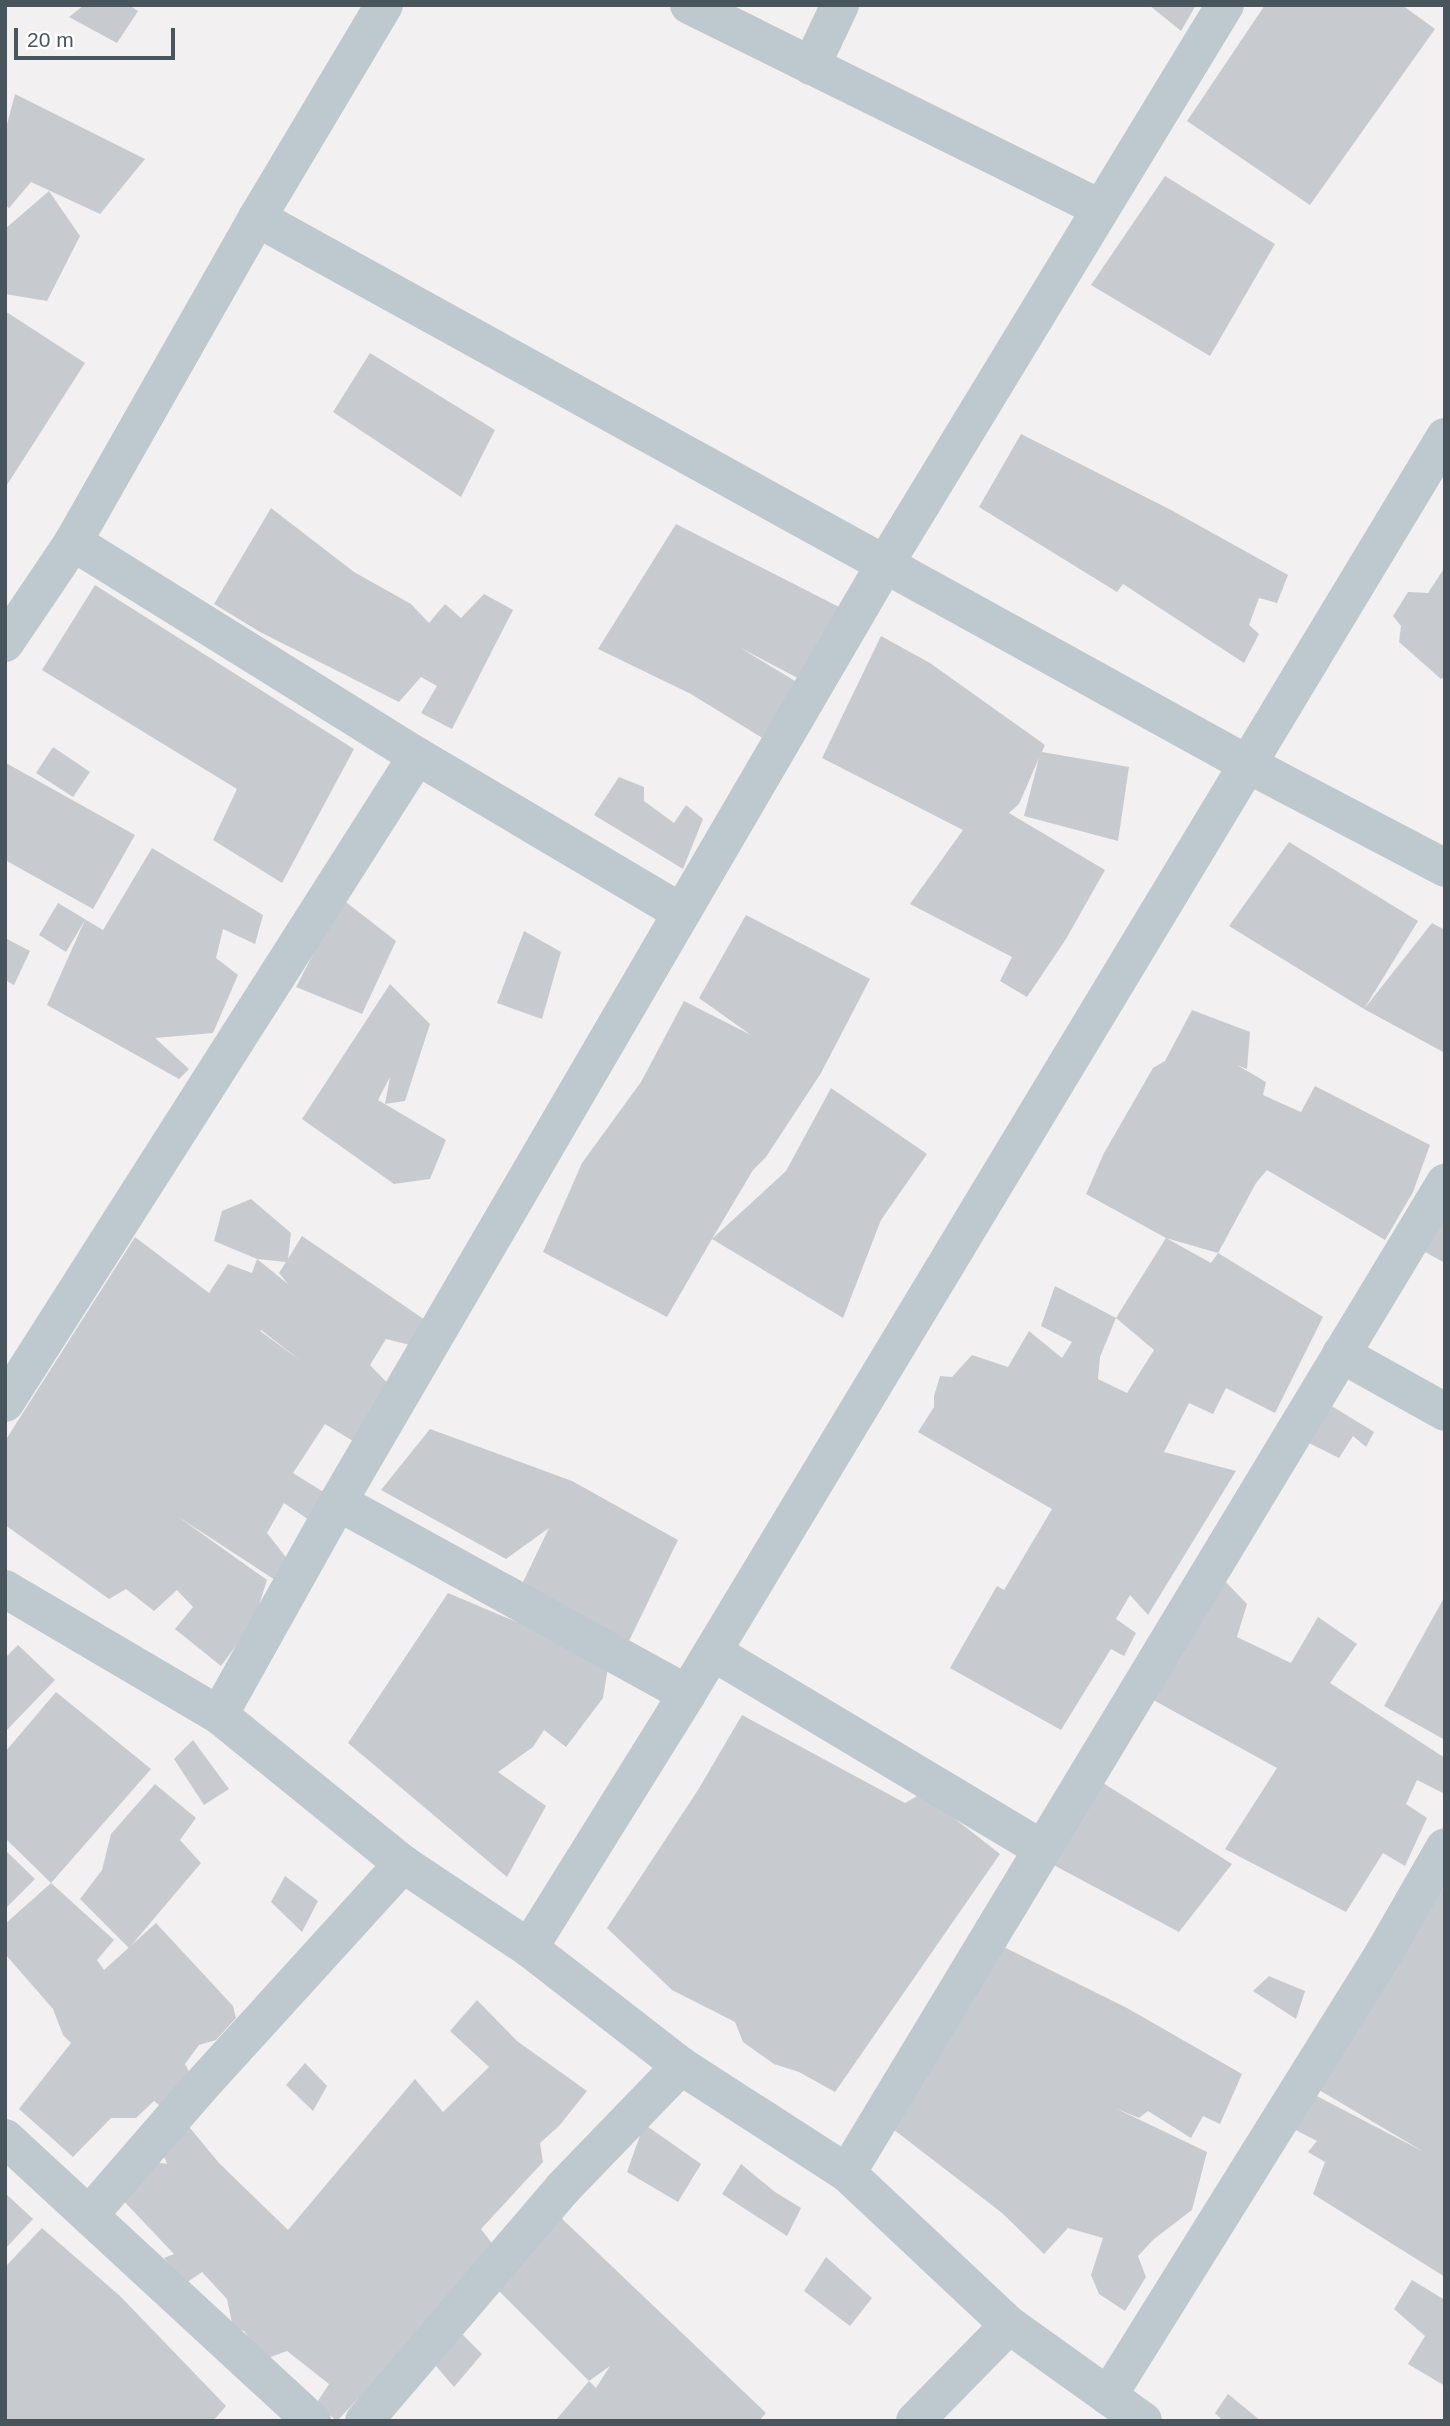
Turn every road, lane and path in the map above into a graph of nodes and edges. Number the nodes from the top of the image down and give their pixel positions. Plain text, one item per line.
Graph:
1 (384, 5) edge
2 (689, 5) edge
3 (840, 5) edge
4 (1225, 5) edge
5 (811, 66) junction
6 (1099, 208) junction
7 (257, 218) junction
8 (1445, 437) edge
9 (73, 542) junction
10 (885, 564) junction
11 (5, 643) edge
12 (417, 756) junction
13 (1249, 765) junction
14 (1445, 868) edge
15 (681, 912) junction
16 (1445, 1182) edge
17 (1341, 1354) junction
18 (5, 1402) edge
19 (1445, 1412) edge
20 (338, 1502) junction
21 (5, 1590) edge
22 (713, 1652) junction
23 (687, 1694) junction
24 (219, 1715) junction
25 (1042, 1849) junction
26 (1442, 1859) edge
27 (403, 1864) junction
28 (528, 1948) junction
29 (681, 2066) junction
30 (5, 2138) edge
31 (847, 2173) junction
32 (89, 2215) junction
33 (1009, 2325) junction
34 (1108, 2396) junction
35 (312, 2421) edge
36 (364, 2421) edge
37 (915, 2421) edge
38 (1143, 2421) edge

1 - 7 street
2 - 5 street
3 - 5 street
4 - 6 street
5 - 6 street
6 - 10 street
7 - 9 street
7 - 10 street
8 - 13 street
9 - 11 street
9 - 12 street
10 - 13 street
10 - 15 street
12 - 15 street
12 - 18 street
13 - 14 street
13 - 22 street
15 - 20 street
16 - 17 street
17 - 19 street
17 - 25 street
20 - 23 street
20 - 24 street
21 - 24 street
22 - 23 street
22 - 25 street
23 - 28 street
24 - 27 street
25 - 31 street
26 - 34 street
27 - 28 street
27 - 32 street
28 - 29 street
29 - 31 street
29 - 36 street
30 - 32 street
31 - 33 street
32 - 35 street
33 - 34 street
33 - 37 street
34 - 38 street

